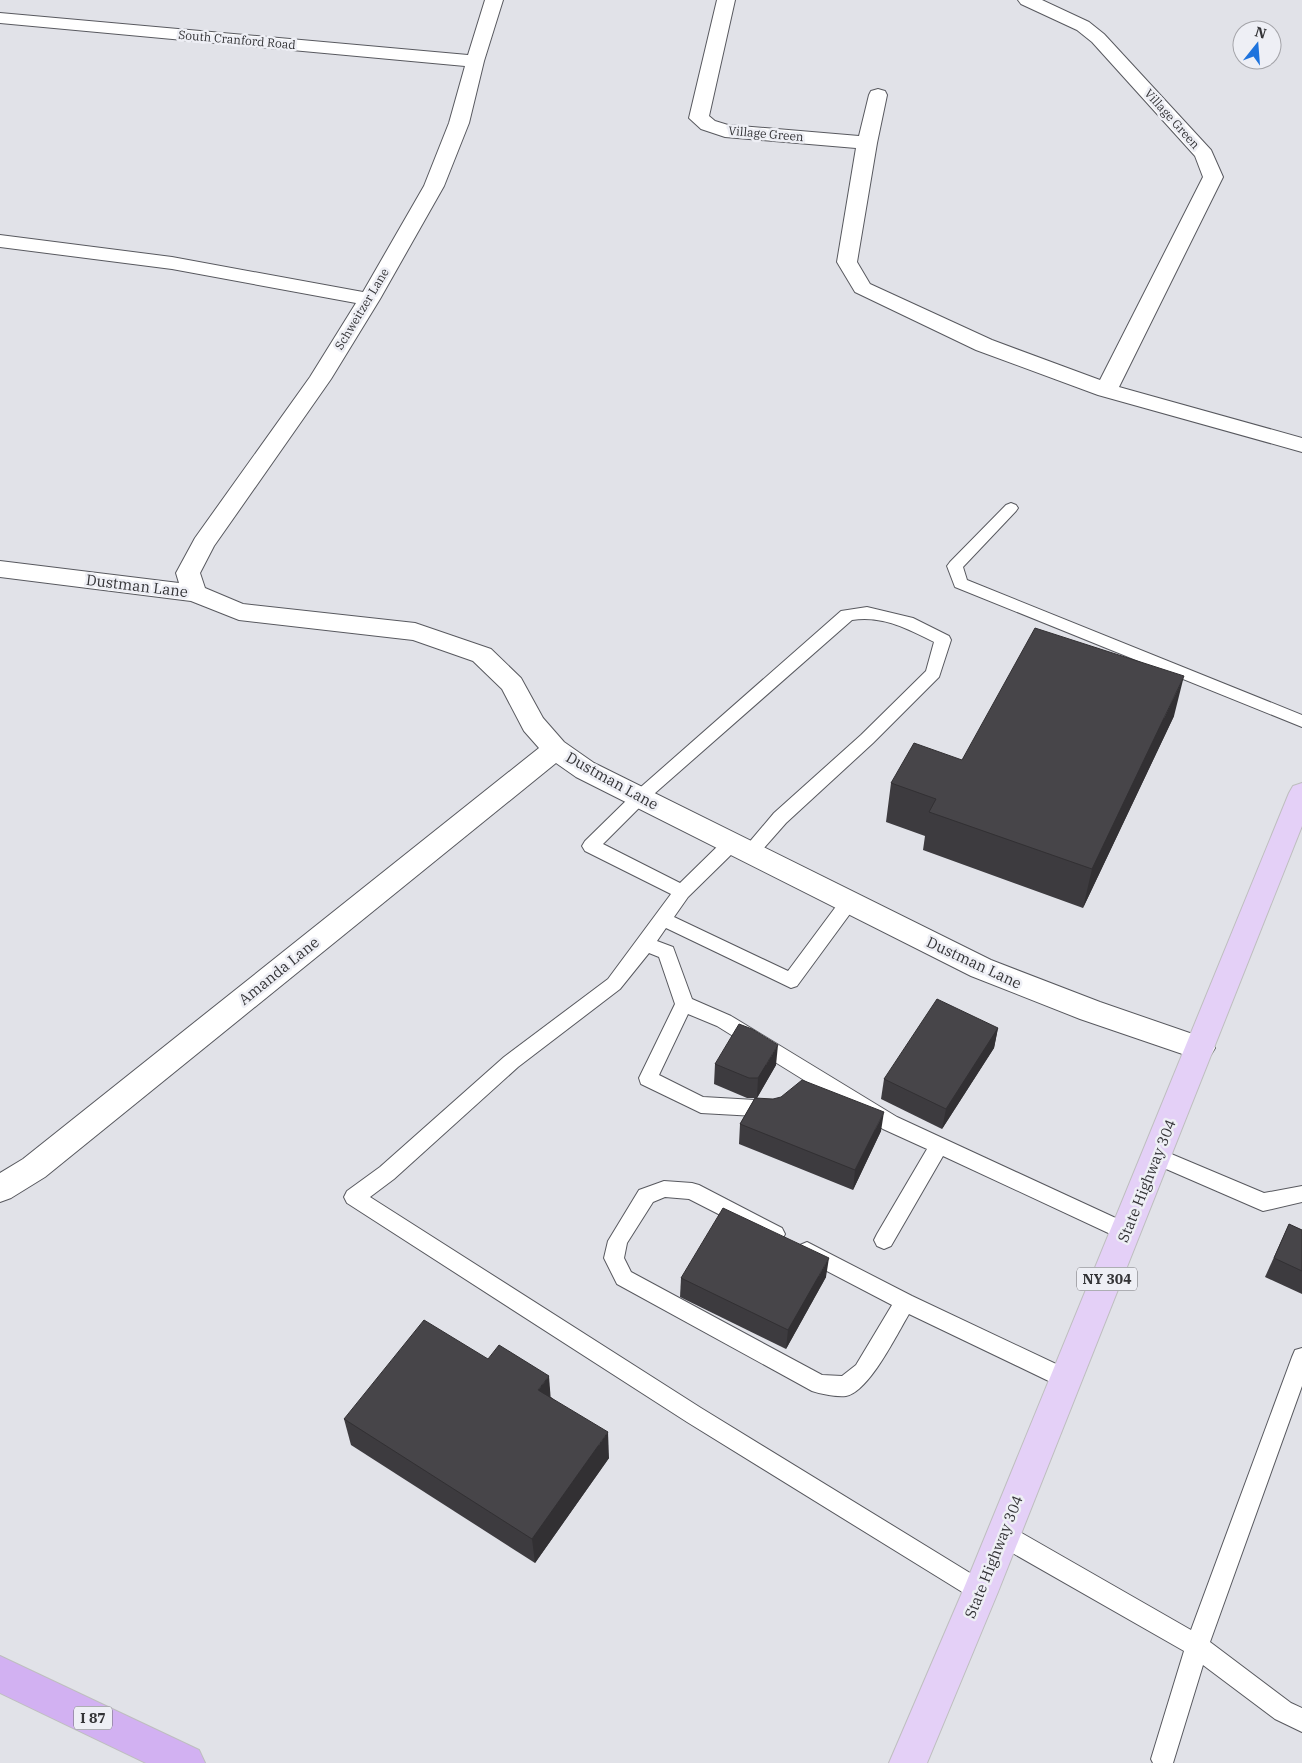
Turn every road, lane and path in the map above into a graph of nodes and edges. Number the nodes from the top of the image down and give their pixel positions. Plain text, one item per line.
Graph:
1 (494, 0) edge
2 (726, 0) edge
3 (1027, 0) edge
4 (0, 18) edge
5 (475, 61) junction
6 (878, 94) dead end
7 (867, 144) junction
8 (0, 241) edge
9 (370, 299) junction
10 (1106, 390) junction
11 (1302, 446) edge
12 (1011, 508) dead end
13 (0, 569) edge
14 (195, 593) junction
15 (1302, 720) edge
16 (556, 749) junction
17 (1302, 793) edge
18 (640, 797) junction
19 (741, 848) junction
20 (682, 892) junction
21 (849, 902) junction
22 (663, 919) junction
23 (645, 944) junction
24 (684, 1004) junction
25 (1200, 1048) junction
26 (799, 1087) junction
27 (939, 1146) junction
28 (1157, 1156) junction
29 (0, 1189) edge
30 (1302, 1194) edge
31 (1126, 1232) junction
32 (884, 1240) dead end
33 (905, 1302) junction
34 (1302, 1357) edge
35 (1066, 1379) junction
36 (1003, 1535) junction
37 (980, 1592) junction
38 (1197, 1646) junction
39 (0, 1674) edge
40 (1302, 1720) edge
41 (1163, 1759) dead end
42 (186, 1763) edge
43 (908, 1763) edge

1 - 5 street, Schweitzer Lane
2 - 7 street, Village Green
3 - 10 street, Village Green
4 - 5 street, South Cranford Road
5 - 9 street, Schweitzer Lane
6 - 7 street
7 - 10 street
8 - 9 street
9 - 14 street, Schweitzer Lane
10 - 11 street
12 - 15 lane
13 - 14 street, Dustman Lane
14 - 16 street, Dustman Lane
16 - 18 street, Dustman Lane
16 - 29 street, Amanda Lane
17 - 25 main road, State Highway 304 / NY 304
18 - 19 street, Dustman Lane
18 - 19 lane
18 - 20 lane
19 - 20 lane
19 - 21 street, Dustman Lane
20 - 22 lane
21 - 22 lane
21 - 25 street, Dustman Lane
22 - 23 lane
23 - 24 lane
23 - 37 lane
24 - 26 lane
24 - 26 lane
25 - 28 main road, State Highway 304 / NY 304
26 - 27 lane
27 - 31 lane
27 - 32 lane
28 - 30 lane
28 - 31 main road, State Highway 304 / NY 304
31 - 35 main road, State Highway 304 / NY 304
33 - 33 lane
33 - 35 lane
34 - 38 lane
35 - 36 main road, State Highway 304 / NY 304
36 - 37 main road, State Highway 304 / NY 304
36 - 38 lane
37 - 43 main road, State Highway 304 / NY 304
38 - 40 lane
38 - 41 lane
39 - 42 highway, I 87

